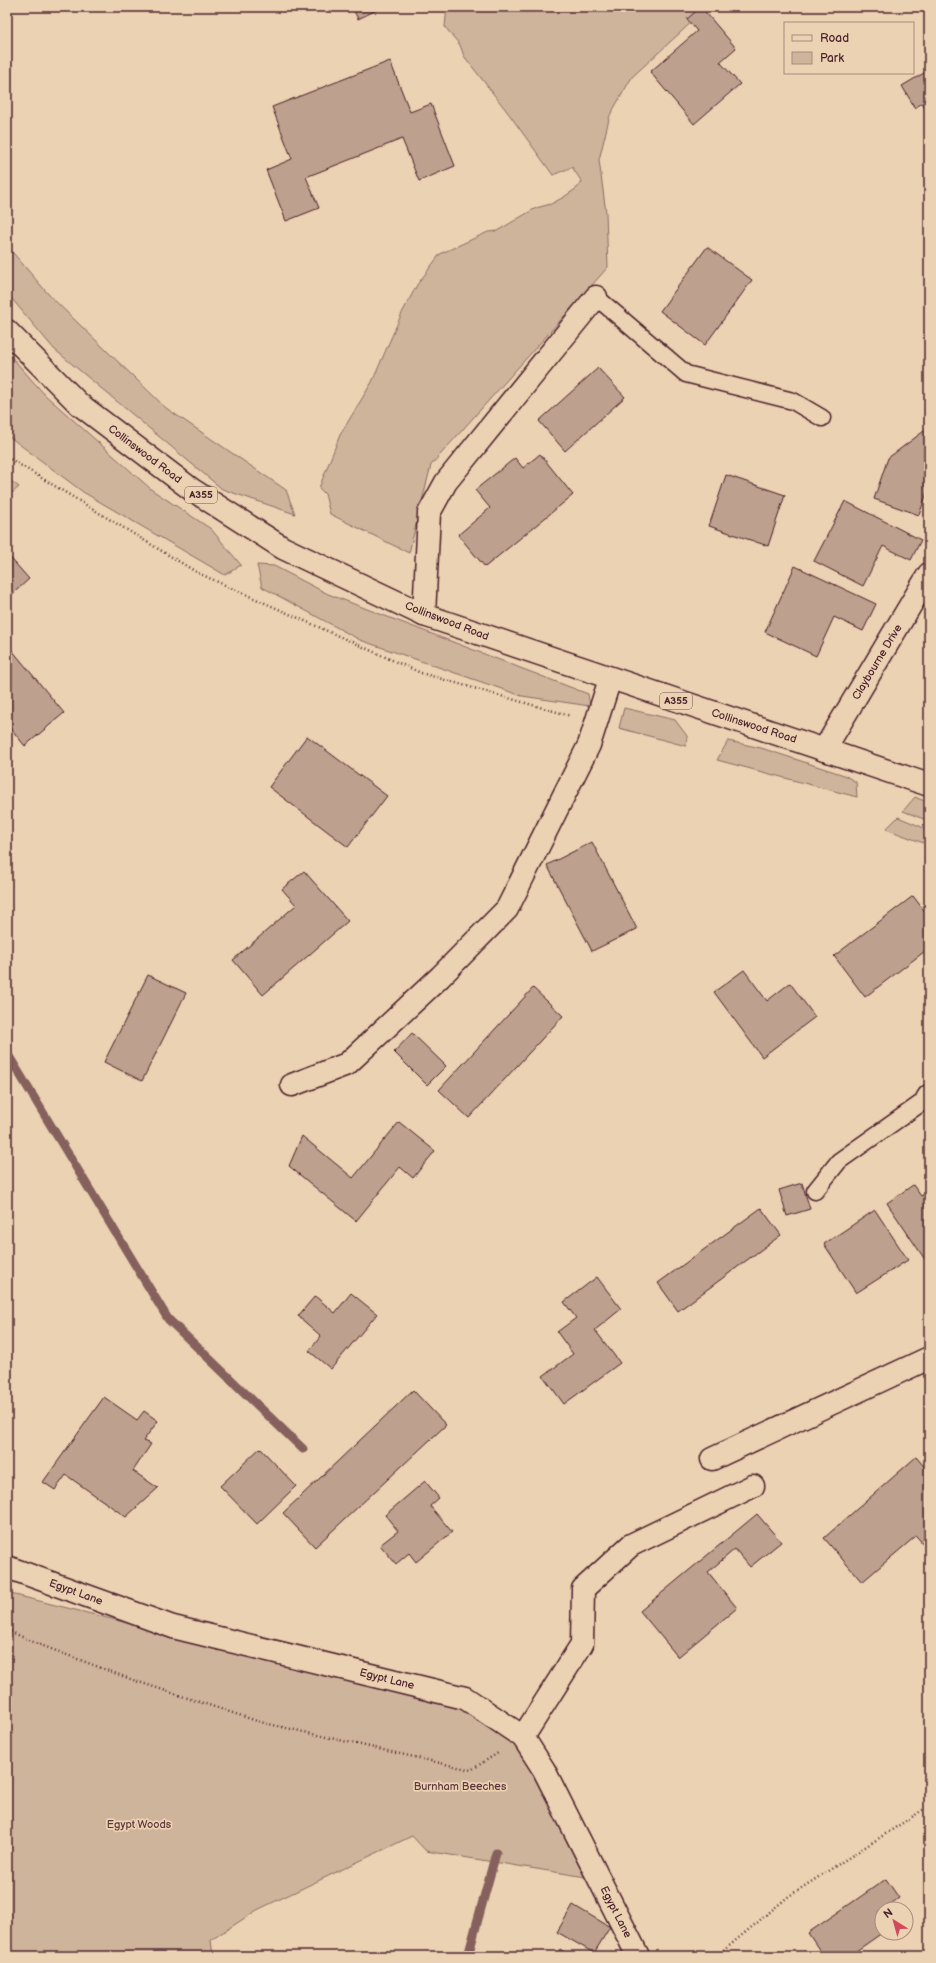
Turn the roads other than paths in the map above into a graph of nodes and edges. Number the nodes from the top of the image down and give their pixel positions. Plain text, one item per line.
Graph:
1 (596, 297) joint
2 (7, 331) edge
3 (822, 418) dead end
4 (929, 574) edge
5 (424, 615) junction
6 (610, 679) junction
7 (824, 750) junction
8 (929, 785) edge
9 (292, 1085) dead end
10 (928, 1097) edge
11 (815, 1192) dead end
12 (929, 1358) edge
13 (712, 1459) dead end
14 (753, 1486) dead end
15 (7, 1567) edge
16 (523, 1737) junction
17 (638, 1956) edge

1 - 3 lane
1 - 5 street
2 - 5 street, Collinswood Road / A355
4 - 7 street, Claybourne Drive
5 - 6 street, Collinswood Road / A355
6 - 7 street, Collinswood Road / A355
6 - 9 street
7 - 8 street, Collinswood Road / A355
10 - 11 lane
12 - 13 street
14 - 16 street
15 - 16 street, Egypt Lane
16 - 17 street, Egypt Lane

